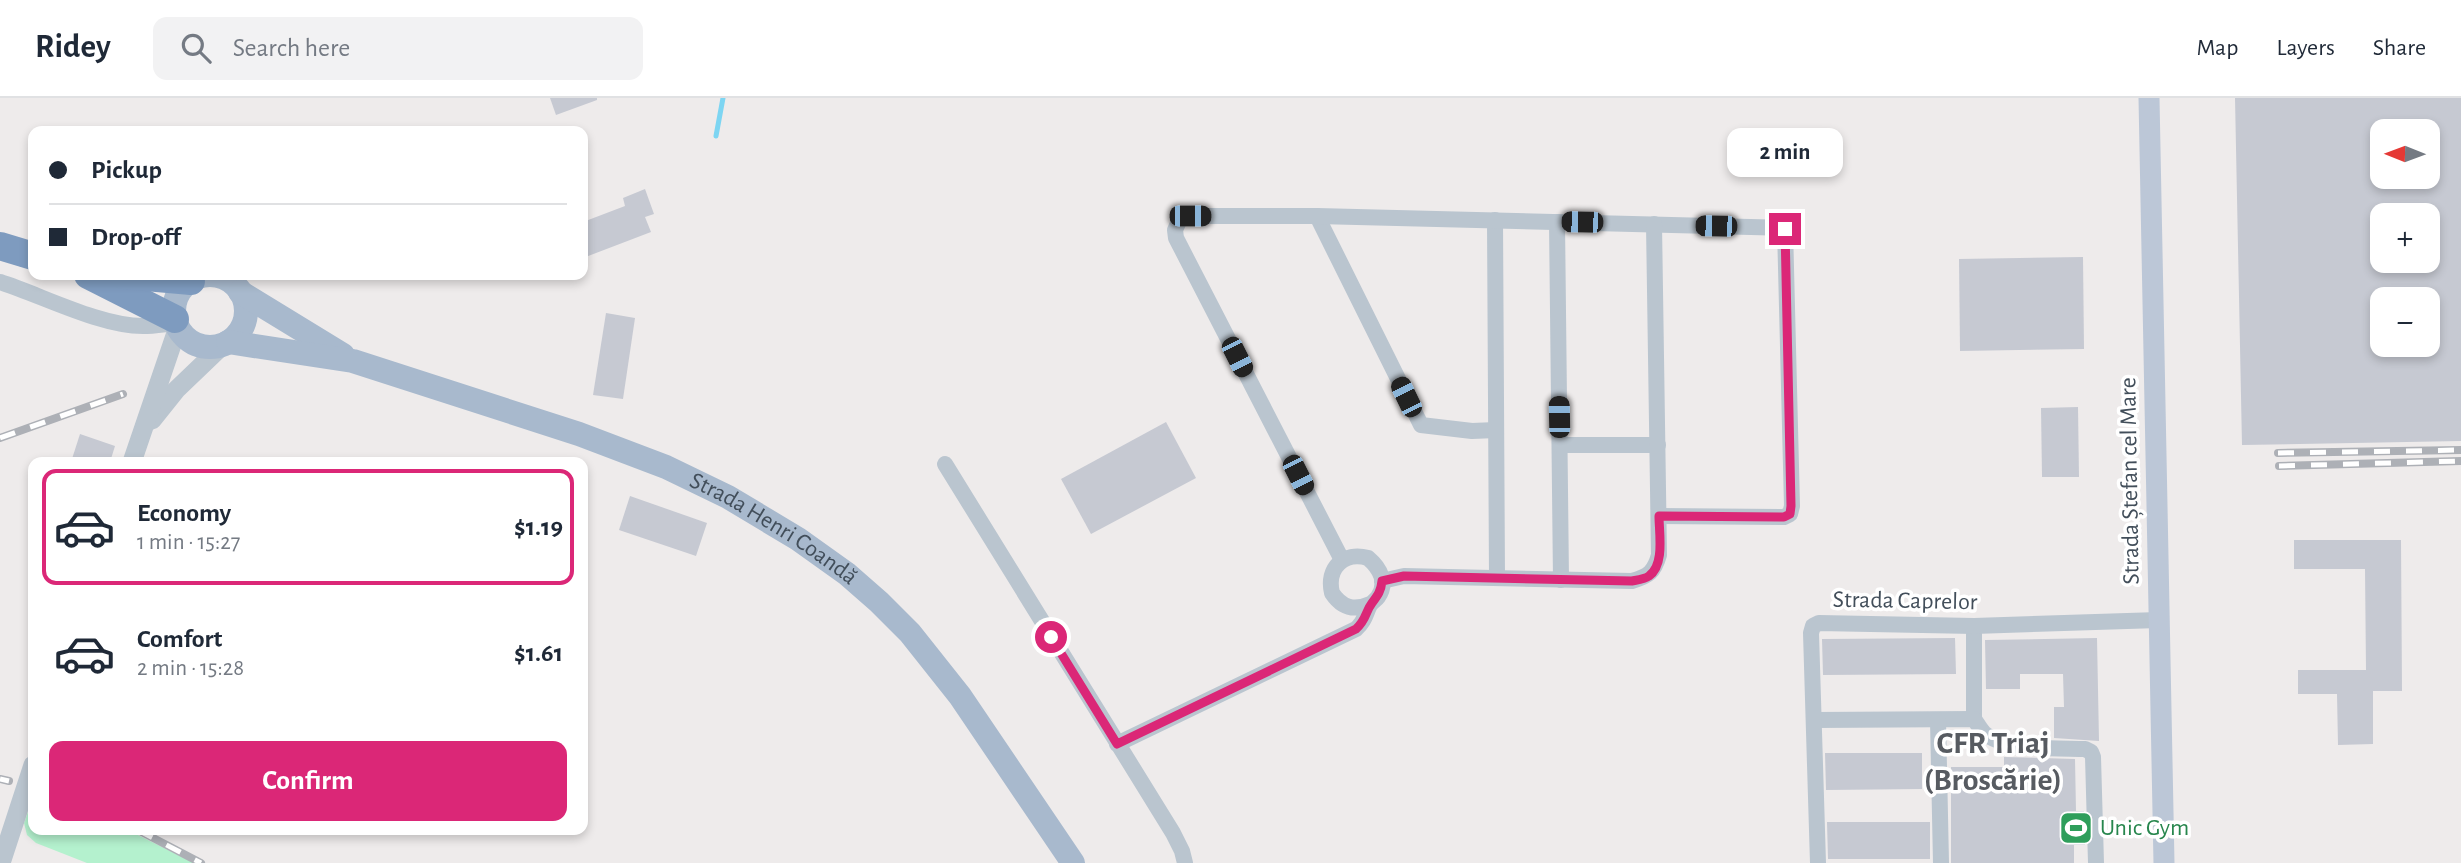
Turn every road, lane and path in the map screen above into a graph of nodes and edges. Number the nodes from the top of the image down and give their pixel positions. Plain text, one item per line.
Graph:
1 (2149, 98) edge
2 (1317, 216) junction
3 (1495, 220) junction
4 (1558, 222) junction
5 (1654, 224) junction
6 (0, 246) edge
7 (28, 254) edge
8 (97, 280) edge
9 (180, 280) edge
10 (224, 280) edge
11 (191, 281) joint
12 (0, 282) edge
13 (240, 292) junction
14 (176, 323) junction
15 (225, 344) junction
16 (353, 361) junction
17 (1496, 430) junction
18 (143, 432) junction
19 (1560, 444) junction
20 (1658, 445) junction
21 (134, 457) edge
22 (945, 464) dead end
23 (1659, 516) junction
24 (1342, 560) junction
25 (1497, 578) junction
26 (1561, 579) junction
27 (1382, 581) junction
28 (1370, 604) junction
29 (2159, 620) junction
30 (1974, 626) junction
31 (1974, 719) junction
32 (1815, 720) junction
33 (1938, 720) junction
34 (1117, 744) junction
35 (28, 780) edge
36 (1, 863) edge
37 (1073, 863) edge
38 (1185, 863) edge
39 (1818, 863) edge
40 (1941, 863) edge
41 (2096, 863) edge
42 (2164, 863) edge

1 - 29 main road, Strada Ștefan cel Mare
2 - 3 street
2 - 17 street
2 - 24 street
3 - 4 street
3 - 17 street
4 - 5 street
4 - 19 street
5 - 20 street
5 - 23 street
6 - 7 highway
8 - 14 highway
9 - 11 highway
10 - 13 main road
11 - 14 main road
12 - 14 street
13 - 15 main road
13 - 16 main road, Strada Henri Coandă
14 - 15 main road
14 - 18 street
15 - 16 main road, Strada Henri Coandă
15 - 18 street
16 - 37 main road, Strada Henri Coandă
17 - 25 street
18 - 21 street
19 - 20 street
19 - 26 street
20 - 23 street
22 - 34 street
23 - 26 street
24 - 27 street
24 - 28 street
25 - 26 street
25 - 27 street
27 - 28 street
28 - 34 street
29 - 30 street, Strada Caprelor
29 - 42 main road, Strada Ștefan cel Mare
30 - 31 street
30 - 32 street, Strada Caprelor
31 - 33 street
31 - 41 street
32 - 33 street
32 - 39 street
33 - 40 street
34 - 38 street
35 - 36 street

